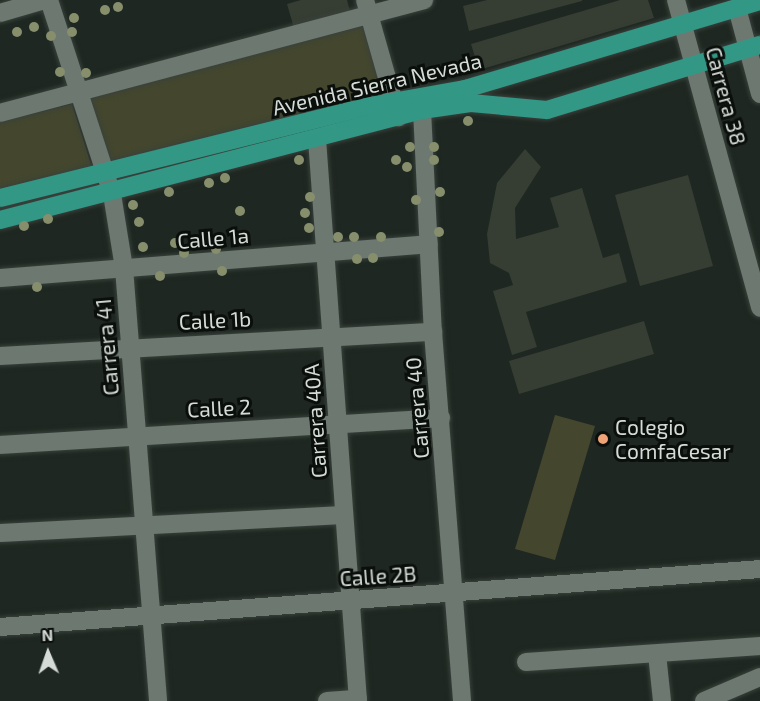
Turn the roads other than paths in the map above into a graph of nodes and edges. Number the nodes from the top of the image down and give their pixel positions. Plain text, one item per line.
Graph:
1 (47, 0) edge
2 (424, 0) edge
3 (676, 0) edge
4 (760, 1) edge
5 (367, 8) edge
6 (737, 8) junction
7 (0, 13) edge
8 (683, 24) junction
9 (754, 47) edge
10 (694, 65) junction
11 (77, 93) junction
12 (760, 94) edge
13 (396, 109) junction
14 (422, 110) junction
15 (0, 113) edge
16 (317, 139) junction
17 (106, 173) junction
18 (112, 194) junction
19 (0, 198) edge
20 (0, 220) edge
21 (429, 244) junction
22 (326, 252) junction
23 (124, 268) junction
24 (0, 278) edge
25 (760, 308) edge
26 (433, 332) junction
27 (332, 337) junction
28 (130, 346) junction
29 (0, 356) edge
30 (441, 418) junction
31 (338, 424) junction
32 (137, 435) junction
33 (0, 445) edge
34 (345, 515) junction
35 (144, 522) junction
36 (0, 533) edge
37 (760, 569) edge
38 (456, 592) junction
39 (349, 600) junction
40 (151, 615) junction
41 (0, 627) edge
42 (760, 646) edge
43 (657, 654) junction
44 (526, 662) dead end
45 (760, 678) edge
46 (358, 700) edge
47 (158, 701) edge
48 (327, 701) edge
49 (462, 701) edge
50 (662, 701) edge
51 (704, 701) edge

1 - 7 street
1 - 11 street, Carrera 41
2 - 5 street
3 - 8 street, Carrera 38
4 - 6 main road, Avenida Sierra Nevada
5 - 11 street
5 - 13 street
6 - 8 main road, Avenida Sierra Nevada
6 - 9 street, Carrera 38
8 - 10 street, Carrera 38
8 - 13 main road, Avenida Sierra Nevada
9 - 10 main road, Avenida Sierra Nevada
9 - 12 street, Carrera 38
10 - 14 main road, Avenida Sierra Nevada
10 - 25 street, Carrera 38
11 - 15 street
11 - 17 street, Carrera 41
13 - 14 main road, Avenida Sierra Nevada
13 - 16 main road, Avenida Sierra Nevada
13 - 17 main road, Avenida Sierra Nevada
14 - 21 street, Carrera 40
16 - 18 main road, Avenida Sierra Nevada
16 - 22 street, Carrera 40A
17 - 18 street, Carrera 41
17 - 19 main road, Avenida Sierra Nevada
18 - 20 main road, Avenida Sierra Nevada
18 - 23 street, Carrera 41
21 - 22 street, Calle 1a
21 - 26 street, Carrera 40
22 - 23 street, Calle 1a
22 - 27 street, Carrera 40A
23 - 24 street, Calle 1a
23 - 28 street, Carrera 41
26 - 27 street, Calle 1b
26 - 30 street, Carrera 40
27 - 28 street, Calle 1b
27 - 31 street, Carrera 40A
28 - 29 street, Calle 1b
28 - 32 street, Carrera 41
30 - 31 street, Calle 2
30 - 38 street, Carrera 40
31 - 32 street, Calle 2
31 - 34 street, Carrera 40A
32 - 33 street, Calle 2
32 - 35 street, Carrera 41
34 - 35 street
34 - 39 street, Carrera 40A
35 - 36 street
35 - 40 street, Carrera 41
37 - 38 street, Calle 2B
38 - 39 street, Calle 2B
38 - 49 street, Carrera 40
39 - 40 street, Calle 2B
39 - 46 street, Carrera 40A
40 - 41 street, Calle 2B
40 - 47 street, Carrera 41
42 - 43 street
43 - 44 street
43 - 50 street
45 - 51 street
46 - 48 street

